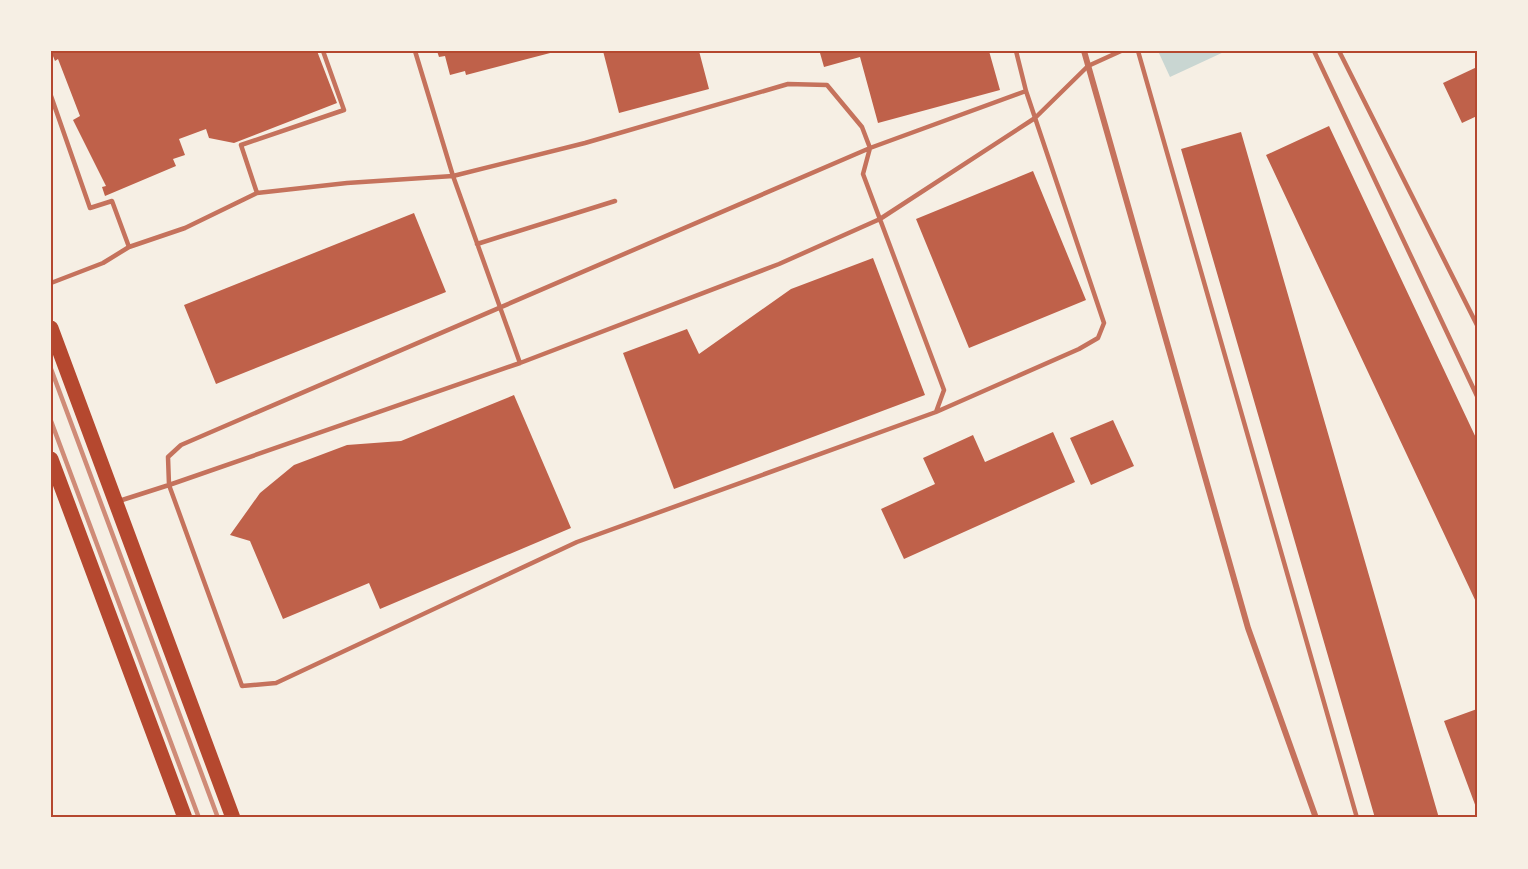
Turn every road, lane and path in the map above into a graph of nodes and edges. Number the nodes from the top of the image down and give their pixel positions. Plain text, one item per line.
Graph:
1 (323, 51) edge
2 (415, 51) edge
3 (1016, 51) edge
4 (1084, 51) edge
5 (1121, 51) edge
6 (1138, 51) edge
7 (1314, 51) edge
8 (1339, 51) edge
9 (1088, 66) junction
10 (1026, 91) junction
11 (51, 96) edge
12 (1035, 118) junction
13 (870, 148) junction
14 (453, 176) junction
15 (257, 193) junction
16 (615, 201) dead end
17 (880, 219) junction
18 (477, 244) junction
19 (129, 247) junction
20 (51, 283) edge
21 (500, 308) junction
22 (1477, 325) edge
23 (51, 328) edge
24 (520, 363) junction
25 (1477, 396) edge
26 (936, 412) junction
27 (51, 459) edge
28 (169, 485) junction
29 (117, 502) junction
30 (185, 818) edge
31 (233, 818) edge
32 (1316, 818) edge
33 (1357, 818) edge

1 - 15 lane
2 - 14 lane
3 - 10 lane
4 - 9 street
5 - 9 lane
6 - 33 lane
7 - 25 lane
8 - 22 lane
9 - 12 lane
9 - 32 street
10 - 12 lane
10 - 13 lane
11 - 19 lane
12 - 17 lane
12 - 26 lane
13 - 14 lane
13 - 17 lane
13 - 21 lane
14 - 15 lane
14 - 18 lane
15 - 19 lane
16 - 18 lane
17 - 24 lane
17 - 26 lane
18 - 21 lane
19 - 20 lane
21 - 24 lane
21 - 28 lane
23 - 29 main road
24 - 28 lane
26 - 28 lane
27 - 30 main road
28 - 29 lane
29 - 31 main road

